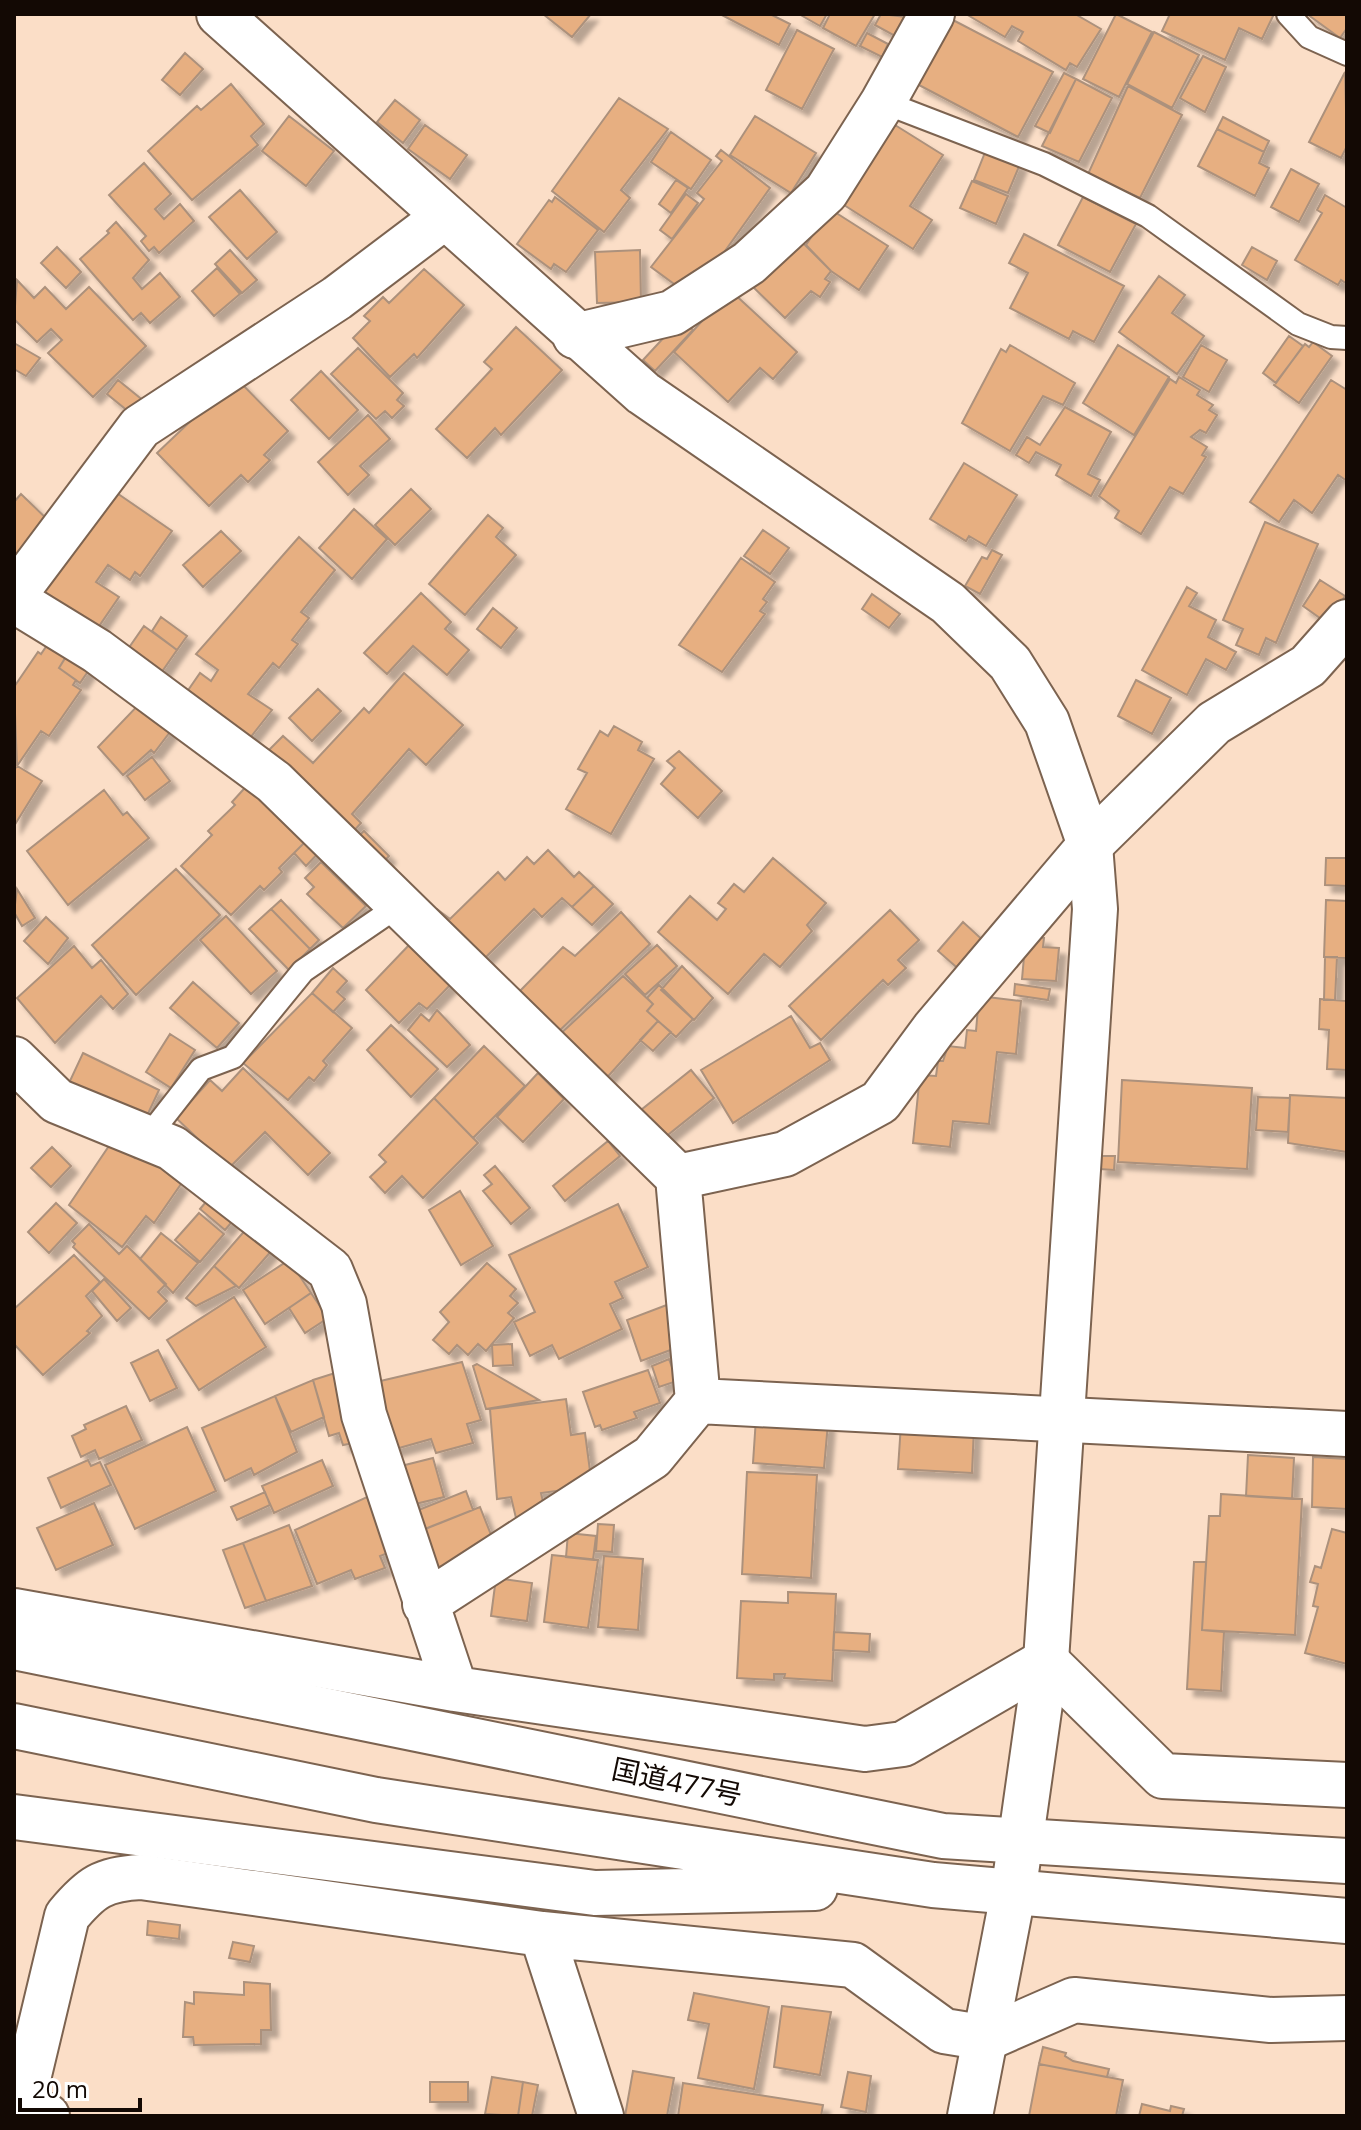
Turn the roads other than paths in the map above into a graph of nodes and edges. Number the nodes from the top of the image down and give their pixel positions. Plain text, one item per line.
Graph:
1 (219, 14) edge
2 (932, 14) edge
3 (1288, 14) edge
4 (1347, 54) edge
5 (883, 102) junction
6 (443, 218) junction
7 (575, 336) junction
8 (1347, 338) edge
9 (16, 604) edge
10 (1347, 622) edge
11 (1090, 845) junction
12 (398, 906) junction
13 (14, 1059) edge
14 (147, 1138) junction
15 (678, 1177) junction
16 (698, 1401) junction
17 (1062, 1419) junction
18 (1347, 1434) edge
19 (425, 1604) junction
20 (14, 1611) edge
21 (14, 1647) edge
22 (1046, 1661) junction
23 (455, 1689) junction
24 (14, 1726) edge
25 (1347, 1785) edge
26 (14, 1817) edge
27 (1020, 1841) junction
28 (1347, 1861) edge
29 (933, 1885) junction
30 (1013, 1894) junction
31 (1347, 1921) edge
32 (542, 1934) junction
33 (30, 2004) edge
34 (1347, 2018) edge
35 (987, 2038) junction
36 (28, 2107) edge
37 (601, 2116) edge
38 (970, 2116) edge

1 - 6 main road
2 - 5 main road
3 - 4 lane
5 - 7 main road
5 - 8 lane
6 - 7 main road
6 - 9 main road
7 - 11 main road
9 - 12 main road
10 - 11 main road
11 - 15 main road
11 - 17 main road
12 - 14 lane
12 - 15 main road
13 - 14 main road
14 - 19 main road
15 - 16 main road
16 - 17 main road
16 - 19 main road
17 - 18 main road
17 - 22 main road
19 - 23 main road
20 - 23 main road
21 - 27 main road, 国道477号
22 - 23 main road
22 - 25 main road
22 - 27 main road
24 - 29 main road
26 - 29 main road
27 - 28 main road, 国道477号
27 - 30 main road
29 - 30 main road
30 - 31 main road
30 - 35 main road
32 - 33 main road
32 - 35 main road
32 - 37 main road
33 - 36 main road
34 - 35 main road
35 - 38 main road

